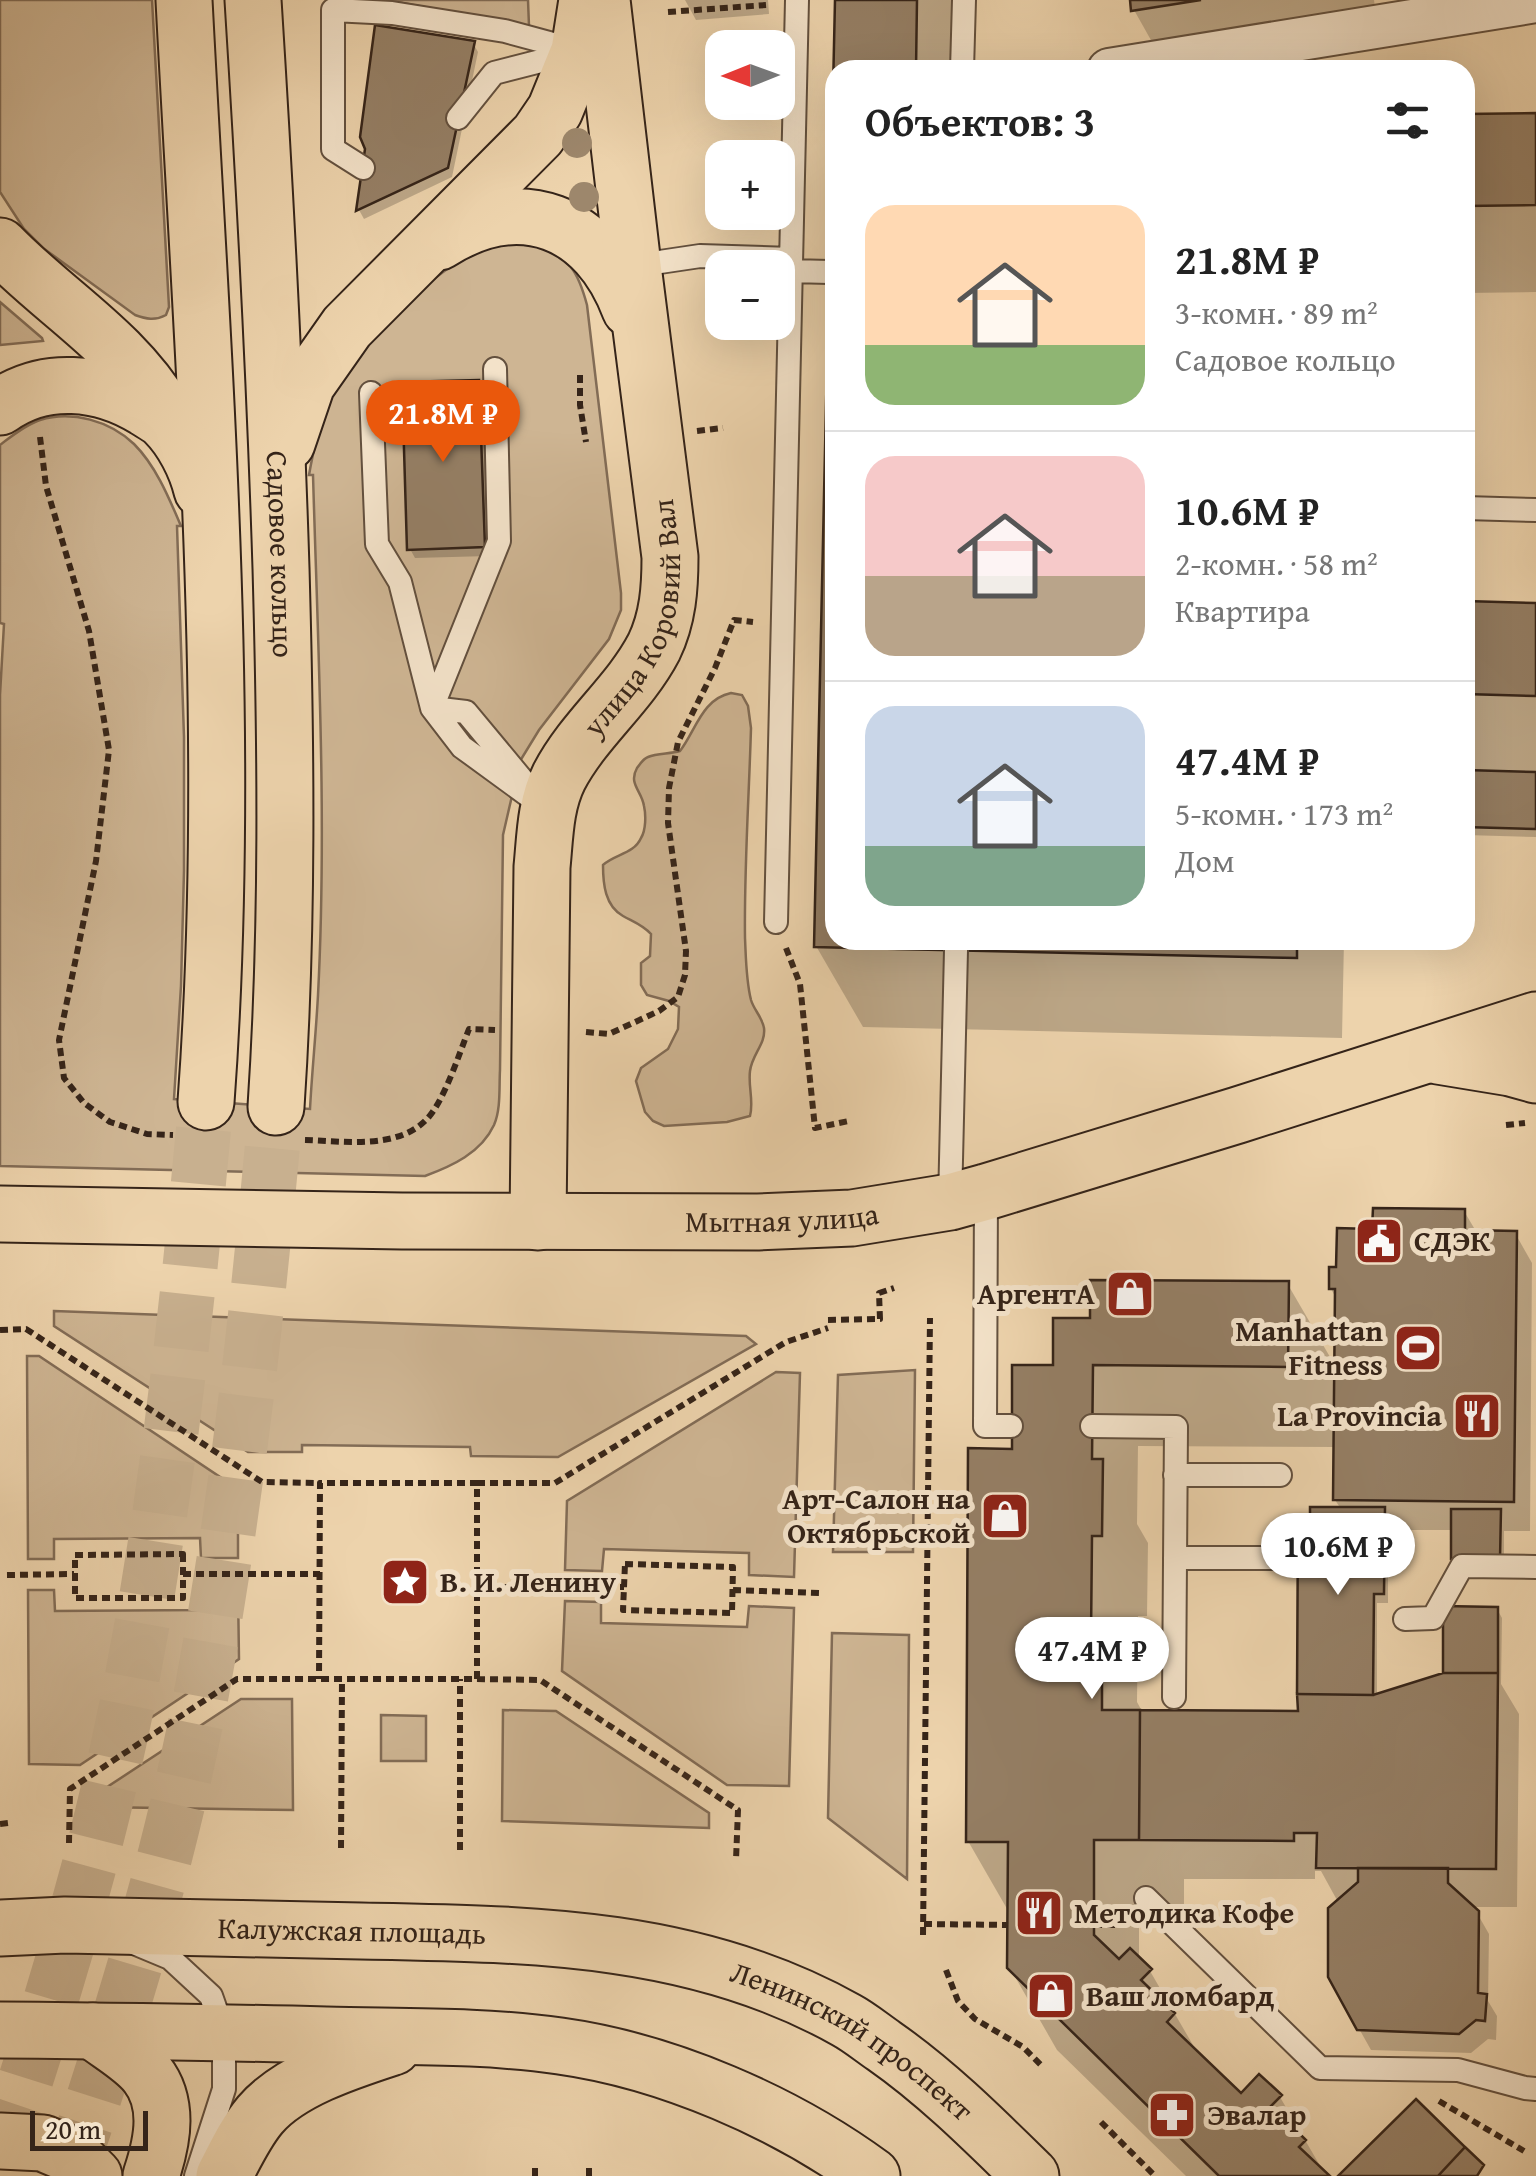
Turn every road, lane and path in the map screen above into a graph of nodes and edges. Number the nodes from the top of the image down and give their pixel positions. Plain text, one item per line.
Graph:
1 (184, 0) edge
2 (253, 0) edge
3 (602, 0) edge
4 (964, 0) edge
5 (797, 1) edge
6 (1536, 1) edge
7 (329, 5) edge
8 (668, 12) dead end
9 (1383, 13) edge
10 (583, 25) edge
11 (962, 60) edge
12 (1157, 60) edge
13 (458, 118) dead end
14 (363, 168) dead end
15 (0, 246) edge
16 (791, 250) edge
17 (705, 256) edge
18 (413, 260) junction
19 (632, 266) junction
20 (795, 266) edge
21 (825, 271) edge
22 (642, 340) junction
23 (789, 340) edge
24 (496, 369) dead end
25 (580, 375) dead end
26 (371, 393) dead end
27 (0, 407) edge
28 (723, 428) dead end
29 (696, 431) dead end
30 (586, 442) dead end
31 (187, 451) junction
32 (1475, 508) edge
33 (1536, 510) edge
34 (280, 516) junction
35 (210, 522) junction
36 (734, 620) dead end
37 (432, 708) junction
38 (548, 809) junction
39 (776, 922) dead end
40 (956, 950) dead end
41 (800, 984) dead end
42 (1536, 1020) edge
43 (585, 1032) dead end
44 (1430, 1054) junction
45 (1536, 1075) edge
46 (206, 1102) tunnel mouth
47 (276, 1107) tunnel mouth
48 (849, 1121) dead end
49 (968, 1197) junction
50 (0, 1214) edge
51 (538, 1222) junction
52 (894, 1288) dead end
53 (930, 1318) dead end
54 (0, 1330) edge
55 (1012, 1426) dead end
56 (1092, 1426) dead end
57 (1175, 1475) junction
58 (1280, 1476) dead end
59 (320, 1483) junction
60 (477, 1483) junction
61 (1175, 1558) junction
62 (1280, 1558) dead end
63 (1536, 1567) edge
64 (7, 1574) dead end
65 (74, 1574) junction
66 (183, 1574) junction
67 (320, 1574) junction
68 (477, 1586) junction
69 (624, 1587) junction
70 (733, 1590) junction
71 (821, 1593) dead end
72 (1405, 1618) dead end
73 (320, 1679) junction
74 (342, 1679) junction
75 (460, 1679) junction
76 (476, 1679) junction
77 (1174, 1697) dead end
78 (69, 1843) dead end
79 (340, 1848) dead end
80 (460, 1850) dead end
81 (736, 1860) dead end
82 (1146, 1898) dead end
83 (0, 1911) edge
84 (924, 1924) junction
85 (66, 1925) junction
86 (1008, 1925) dead end
87 (0, 1928) edge
88 (923, 1935) dead end
89 (0, 1950) edge
90 (704, 1962) joint
91 (946, 1970) dead end
92 (0, 2030) edge
93 (94, 2031) junction
94 (224, 2033) junction
95 (468, 2039) junction
96 (1044, 2067) dead end
97 (1390, 2069) junction
98 (1536, 2088) edge
99 (1100, 2122) dead end
100 (0, 2141) edge
101 (1524, 2151) dead end
102 (535, 2166) dead end
103 (94, 2176) edge
104 (151, 2176) edge
105 (196, 2176) edge
106 (224, 2176) edge
107 (535, 2176) edge
108 (872, 2176) edge
109 (1030, 2176) edge
110 (1155, 2176) edge

1 - 35 main road
2 - 34 main road, Садовое кольцо
3 - 19 main road, улица Коровий Вал
4 - 11 lane
5 - 8 path
5 - 16 lane
6 - 9 street
7 - 10 lane
7 - 14 lane
9 - 12 street
10 - 13 lane
10 - 18 main road
15 - 31 main road
17 - 19 lane
18 - 22 main road
18 - 34 main road
19 - 22 main road, улица Коровий Вал
20 - 21 lane
22 - 38 main road, улица Коровий Вал
23 - 39 lane
24 - 37 lane
25 - 30 path
26 - 37 lane
27 - 31 main road
28 - 29 path
31 - 35 main road
32 - 33 lane
34 - 47 main road, Садовое кольцо
35 - 46 main road
36 - 43 path
37 - 38 lane
38 - 51 main road, улица Коровий Вал
40 - 49 lane
41 - 48 path
42 - 44 main road, Мытная улица
44 - 45 main road
44 - 49 main road, Мытная улица
49 - 51 main road, Мытная улица
49 - 55 lane
50 - 51 main road, Мытная улица
52 - 60 path
53 - 84 path
54 - 59 path
56 - 57 lane
57 - 58 lane
57 - 61 lane
59 - 60 path
59 - 67 path
60 - 68 path
61 - 62 lane
61 - 77 lane
63 - 72 lane
64 - 65 path
65 - 66 path
65 - 66 path
66 - 67 path
67 - 73 path
68 - 69 path
68 - 76 path
69 - 70 path
69 - 70 path
70 - 71 path
73 - 74 path
73 - 78 path
74 - 75 path
74 - 79 path
75 - 76 path
75 - 80 path
76 - 81 path
82 - 97 lane
83 - 85 main road
84 - 86 path
84 - 88 path
85 - 87 main road, Калужская площадь
85 - 89 main road
85 - 90 main road, Калужская площадь
85 - 94 lane
90 - 109 main road, Ленинский проспект
91 - 96 path
92 - 93 main road
93 - 94 main road
93 - 104 main road
94 - 95 main road
94 - 105 lane
95 - 106 main road
95 - 108 main road
97 - 98 lane
97 - 101 path
99 - 110 path
100 - 103 main road
102 - 107 path

